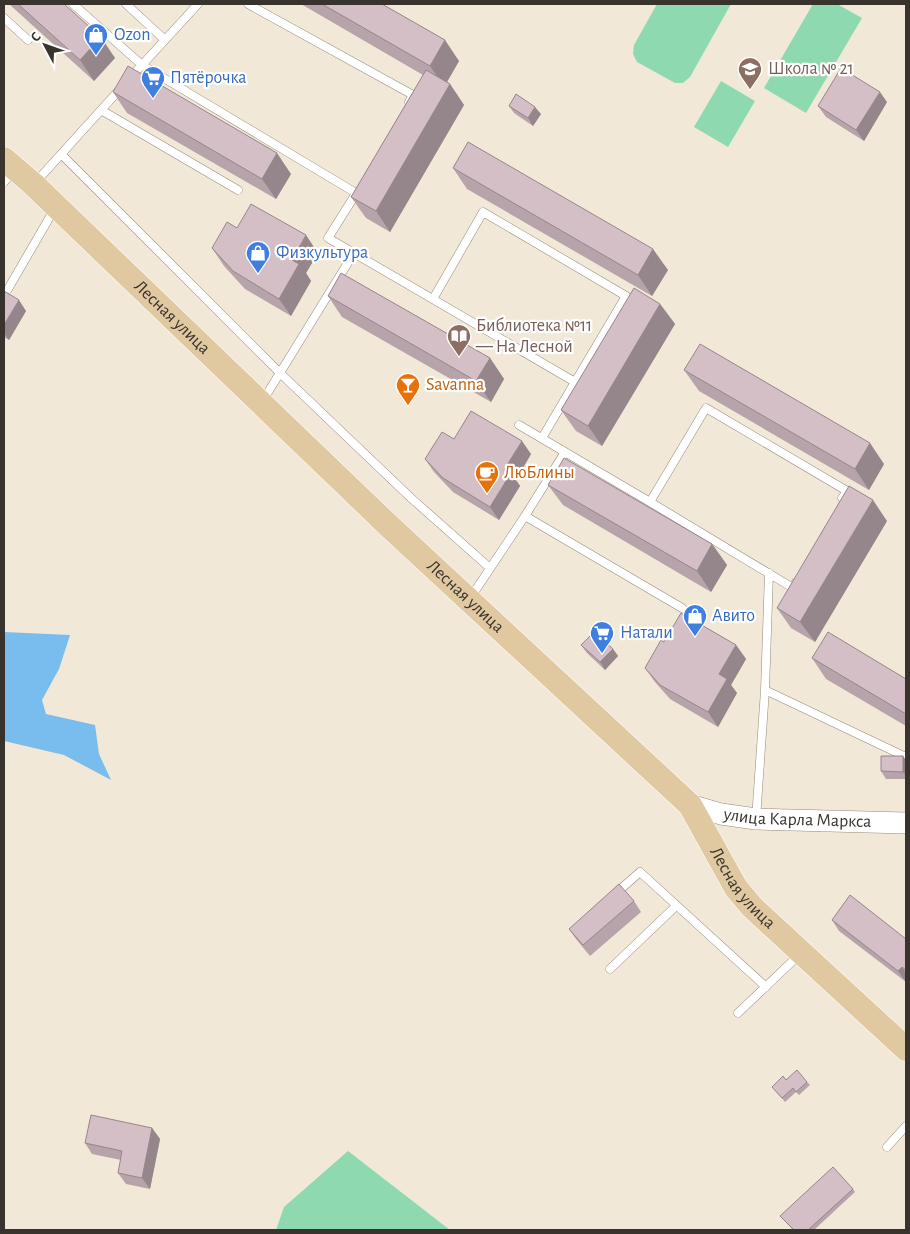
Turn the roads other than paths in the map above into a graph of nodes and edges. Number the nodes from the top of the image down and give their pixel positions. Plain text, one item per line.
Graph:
1 (74, 4) edge
2 (126, 4) edge
3 (198, 4) edge
4 (248, 4) edge
5 (4, 18) edge
6 (28, 40) dead end
7 (165, 40) junction
8 (142, 65) junction
9 (101, 110) junction
10 (404, 111) edge
11 (61, 154) junction
12 (8, 170) edge
13 (33, 184) junction
14 (361, 184) edge
15 (238, 190) dead end
16 (356, 193) junction
17 (56, 206) junction
18 (354, 253) junction
19 (8, 289) dead end
20 (432, 300) junction
21 (280, 373) junction
22 (575, 382) junction
23 (261, 403) junction
24 (519, 425) dead end
25 (542, 438) junction
26 (564, 452) junction
27 (650, 502) junction
28 (838, 507) edge
29 (525, 516) junction
30 (490, 568) junction
31 (802, 572) edge
32 (769, 573) junction
33 (469, 601) junction
34 (682, 608) dead end
35 (765, 690) junction
36 (906, 756) edge
37 (690, 805) junction
38 (756, 819) junction
39 (906, 824) edge
40 (610, 898) edge
41 (676, 906) junction
42 (801, 952) junction
43 (610, 969) dead end
44 (766, 987) junction
45 (738, 1014) dead end
46 (906, 1049) edge
47 (906, 1126) edge
48 (887, 1146) dead end

1 - 8 lane
2 - 7 lane
3 - 7 lane
4 - 10 lane
5 - 6 lane
7 - 8 lane
8 - 9 lane
8 - 16 lane
9 - 11 lane
9 - 15 lane
11 - 13 lane
11 - 21 lane
12 - 13 main road, Лесная улица
13 - 17 main road, Лесная улица
14 - 16 lane
16 - 18 lane
17 - 19 lane
17 - 23 main road, Лесная улица
18 - 20 lane
18 - 21 lane
20 - 22 lane
20 - 22 lane
21 - 23 lane
21 - 30 lane
22 - 25 lane
23 - 33 main road, Лесная улица
24 - 25 lane
25 - 26 lane
26 - 27 lane
26 - 29 lane
27 - 28 lane
27 - 32 lane
29 - 30 lane
29 - 34 lane
30 - 33 lane
31 - 32 lane
32 - 35 lane
33 - 37 main road, Лесная улица
35 - 36 lane
35 - 38 lane
37 - 38 main road, улица Карла Маркса
37 - 42 main road, Лесная улица
38 - 39 main road, улица Карла Маркса
40 - 41 lane
41 - 43 lane
41 - 44 lane
42 - 44 lane
42 - 46 main road, Лесная улица
44 - 45 lane
47 - 48 lane

